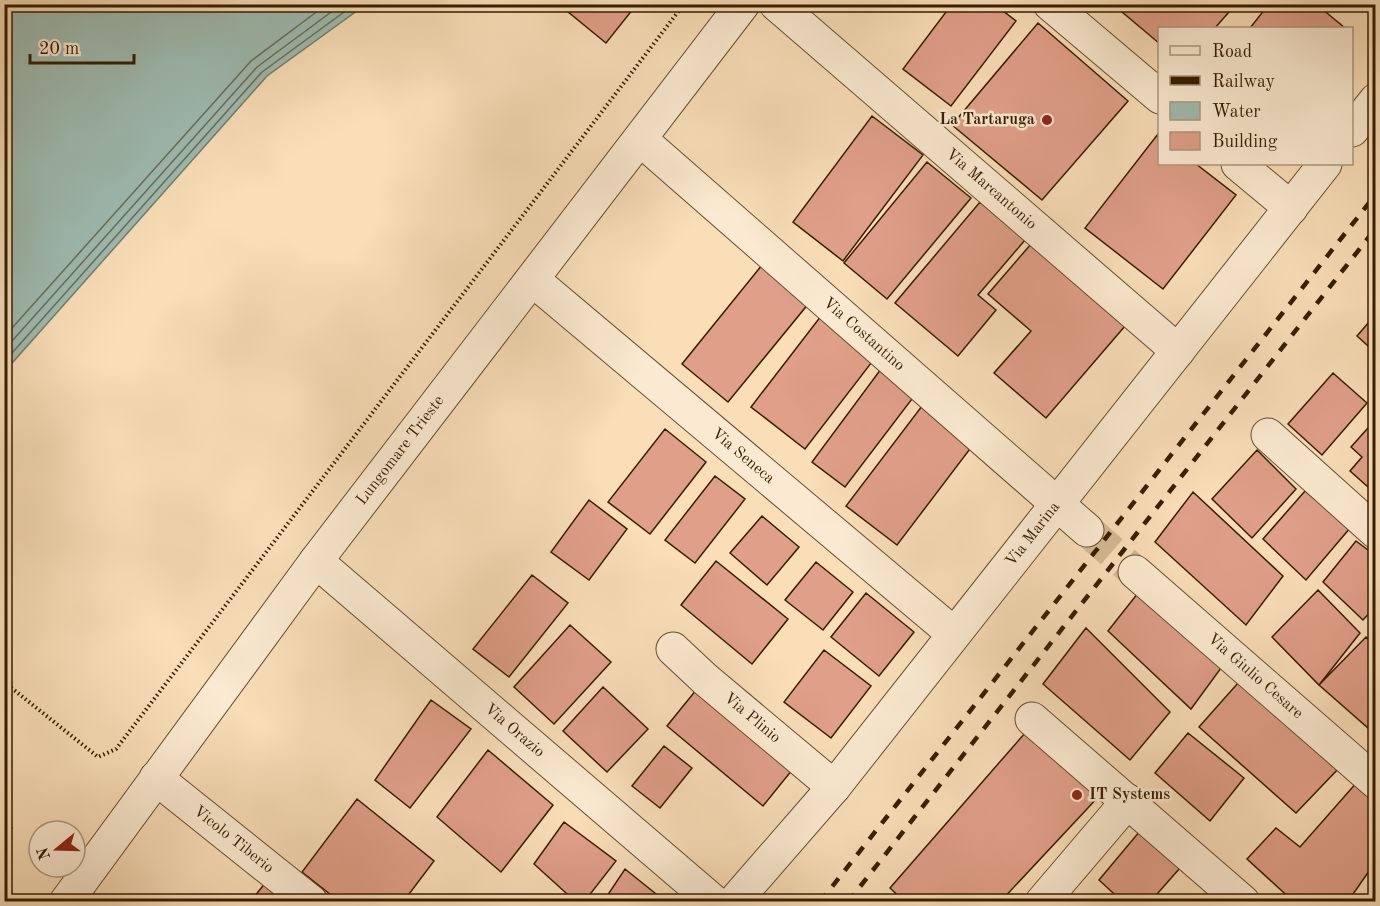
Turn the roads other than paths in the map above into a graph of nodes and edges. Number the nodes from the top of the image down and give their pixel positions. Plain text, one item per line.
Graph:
1 (743, 4) edge
2 (776, 4) edge
3 (1050, 4) edge
4 (1158, 95) edge
5 (1376, 100) edge
6 (1353, 129) edge
7 (640, 139) junction
8 (1239, 165) edge
9 (1324, 165) edge
10 (1291, 208) junction
11 (533, 280) junction
12 (1178, 351) junction
13 (1268, 435) dead end
14 (1057, 503) junction
15 (1088, 530) tunnel mouth
16 (1376, 532) edge
17 (316, 561) junction
18 (1135, 572) tunnel mouth
19 (954, 634) junction
20 (673, 649) dead end
21 (1032, 719) dead end
22 (156, 778) junction
23 (1376, 782) edge
24 (834, 786) junction
25 (1128, 801) junction
26 (66, 902) edge
27 (311, 902) edge
28 (714, 902) edge
29 (735, 902) edge
30 (1042, 902) edge
31 (1244, 902) edge

1 - 7 street, Lungomare Trieste
2 - 12 street, Via Marcantonio
3 - 4 street
5 - 6 street
7 - 11 street, Lungomare Trieste
7 - 14 street, Via Costantino
8 - 10 street
9 - 10 street, Via Marina
10 - 12 street, Via Marina
11 - 17 street, Lungomare Trieste
11 - 19 street, Via Seneca
12 - 14 street, Via Marina
13 - 16 street
14 - 15 street, Via Costantino
14 - 19 street, Via Marina
17 - 22 street, Lungomare Trieste
17 - 28 street, Via Orazio
18 - 23 street, Via Giulio Cesare
19 - 24 street, Via Marina
20 - 24 street, Via Plinio
21 - 25 street
22 - 26 street, Lungomare Trieste
22 - 27 street, Vicolo Tiberio
24 - 29 street, Via Marina
25 - 30 street
25 - 31 street

